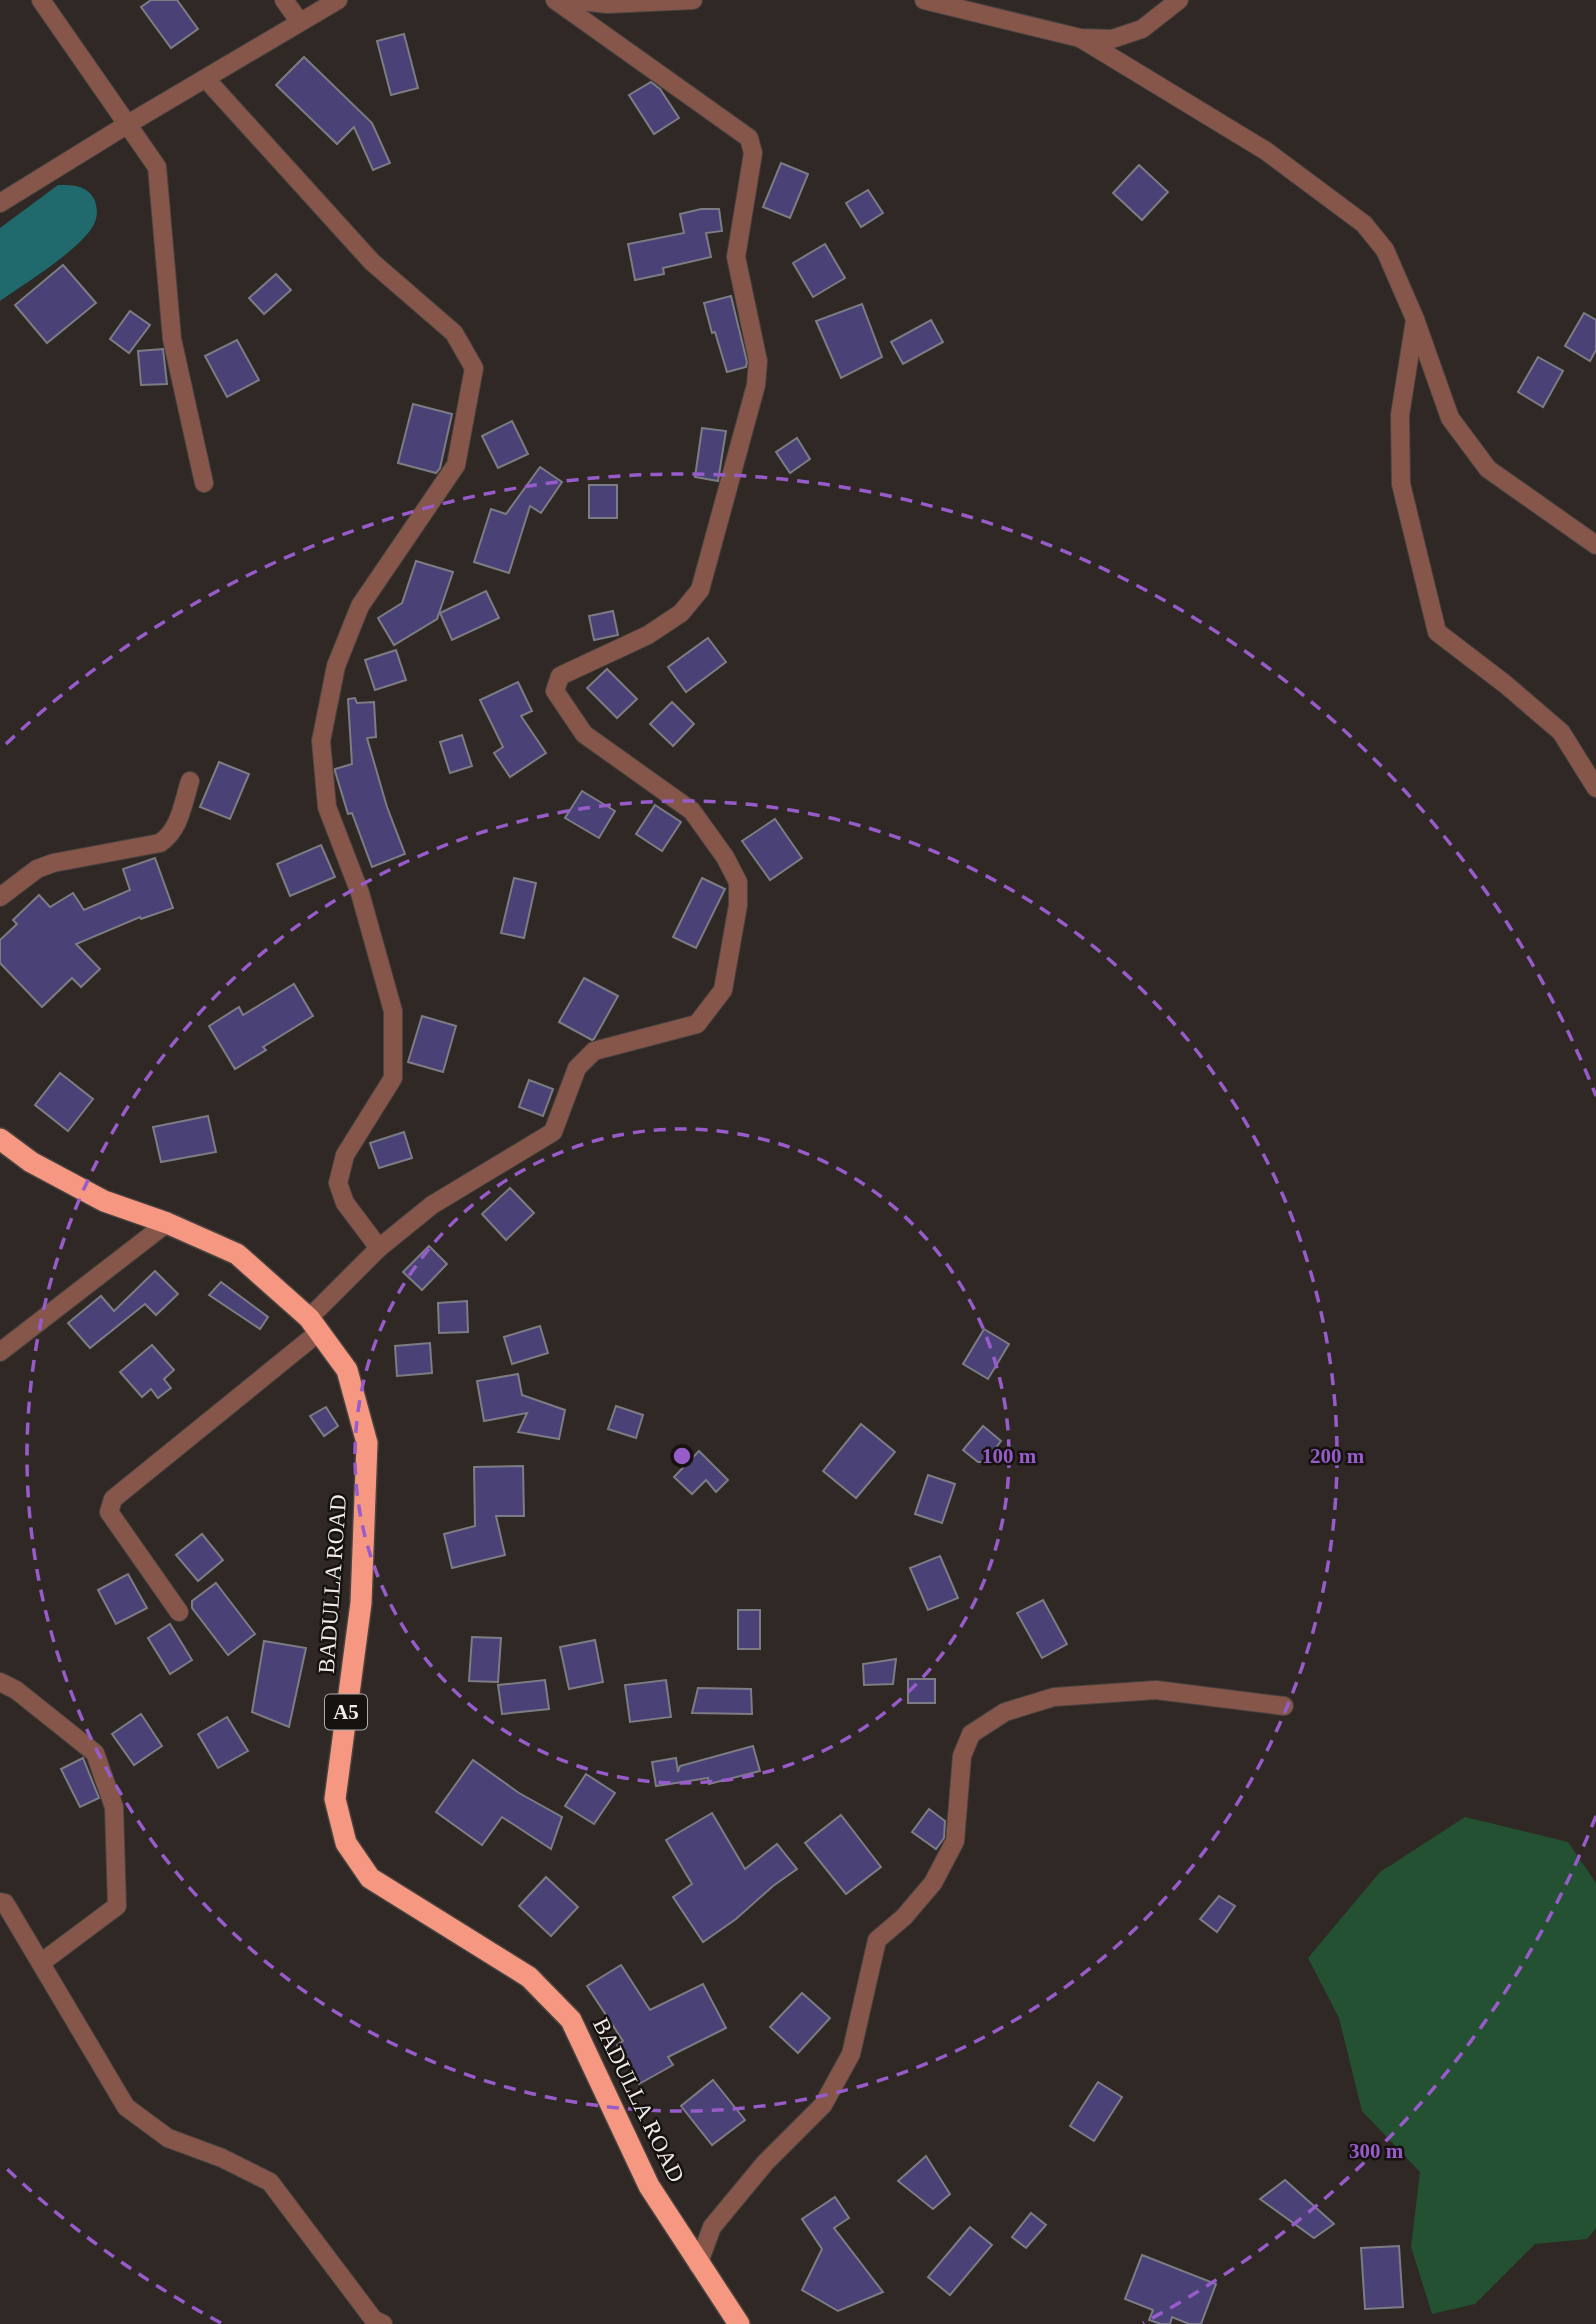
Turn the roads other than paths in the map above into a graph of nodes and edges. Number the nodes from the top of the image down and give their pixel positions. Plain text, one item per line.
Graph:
1 (41, 0) edge
2 (284, 0) edge
3 (338, 0) edge
4 (555, 0) edge
5 (570, 0) edge
6 (693, 0) edge
7 (924, 0) edge
8 (1179, 0) edge
9 (299, 21) junction
10 (1080, 38) junction
11 (206, 79) junction
12 (128, 124) junction
13 (0, 203) edge
14 (1415, 319) junction
15 (204, 483) dead end
16 (1596, 545) edge
17 (190, 781) dead end
18 (1596, 788) edge
19 (0, 897) edge
20 (0, 1139) edge
21 (167, 1223) junction
22 (379, 1248) junction
23 (314, 1325) junction
24 (0, 1352) edge
25 (179, 1612) dead end
26 (0, 1682) edge
27 (1284, 1706) dead end
28 (0, 1902) edge
29 (42, 1962) junction
30 (698, 2265) junction
31 (383, 2324) edge
32 (738, 2324) edge

1 - 12 street
2 - 9 street
3 - 9 street
4 - 22 street
5 - 6 street
7 - 10 street
8 - 10 street
9 - 11 street
10 - 14 street
11 - 12 street
11 - 22 street
12 - 13 street
12 - 15 street
14 - 16 street
14 - 18 street
17 - 19 street
20 - 21 highway, BADULLA ROAD / A5
21 - 23 highway, BADULLA ROAD / A5
21 - 24 street
22 - 23 street
23 - 25 street
23 - 30 highway, BADULLA ROAD / A5
26 - 29 street
27 - 30 street
28 - 29 street
29 - 31 street
30 - 32 highway, BADULLA ROAD / A5

